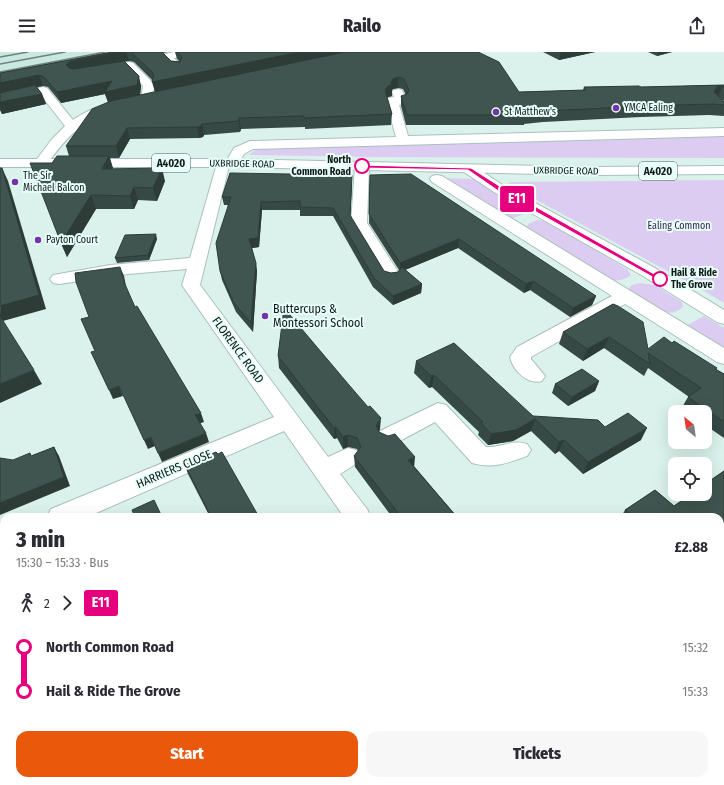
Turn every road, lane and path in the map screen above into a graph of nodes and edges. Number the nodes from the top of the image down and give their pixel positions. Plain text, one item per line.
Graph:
1 (183, 54) edge
2 (178, 68) edge
3 (84, 73) edge
4 (19, 82) edge
5 (398, 92) edge
6 (28, 93) junction
7 (162, 96) edge
8 (0, 99) edge
9 (147, 99) junction
10 (698, 122) dead end
11 (71, 126) junction
12 (709, 132) junction
13 (724, 132) edge
14 (403, 140) junction
15 (41, 162) junction
16 (0, 163) edge
17 (228, 163) junction
18 (362, 166) junction
19 (469, 169) junction
20 (724, 170) edge
21 (437, 179) dead end
22 (542, 212) junction
23 (512, 224) junction
24 (197, 263) junction
25 (649, 272) junction
26 (391, 275) edge
27 (59, 279) dead end
28 (620, 293) junction
29 (705, 306) junction
30 (724, 318) edge
31 (672, 324) junction
32 (724, 357) edge
33 (535, 376) dead end
34 (288, 420) junction
35 (388, 437) edge
36 (519, 450) dead end
37 (348, 458) dead end
38 (325, 471) junction
39 (69, 513) edge
40 (355, 513) edge

1 - 2 street
3 - 9 street
4 - 6 street
5 - 14 street
6 - 8 street
6 - 11 street
7 - 9 street
9 - 11 street
10 - 12 street
11 - 15 street
12 - 13 street
12 - 14 street
14 - 17 street
15 - 16 street, UXBRIDGE ROAD / A4020
15 - 17 street, UXBRIDGE ROAD / A4020
17 - 18 street, UXBRIDGE ROAD / A4020
17 - 24 street, FLORENCE ROAD
18 - 19 street, UXBRIDGE ROAD / A4020
18 - 26 street
19 - 20 street, UXBRIDGE ROAD / A4020
19 - 22 street
21 - 23 street
22 - 23 street
22 - 25 street
23 - 28 street
24 - 27 street
24 - 34 street, FLORENCE ROAD
25 - 28 street
25 - 29 street
28 - 31 street
28 - 33 street
29 - 30 street
29 - 31 street
31 - 32 street
34 - 38 street, FLORENCE ROAD
34 - 39 street, HARRIERS CLOSE
35 - 36 street
37 - 38 street
38 - 40 street, FLORENCE ROAD

